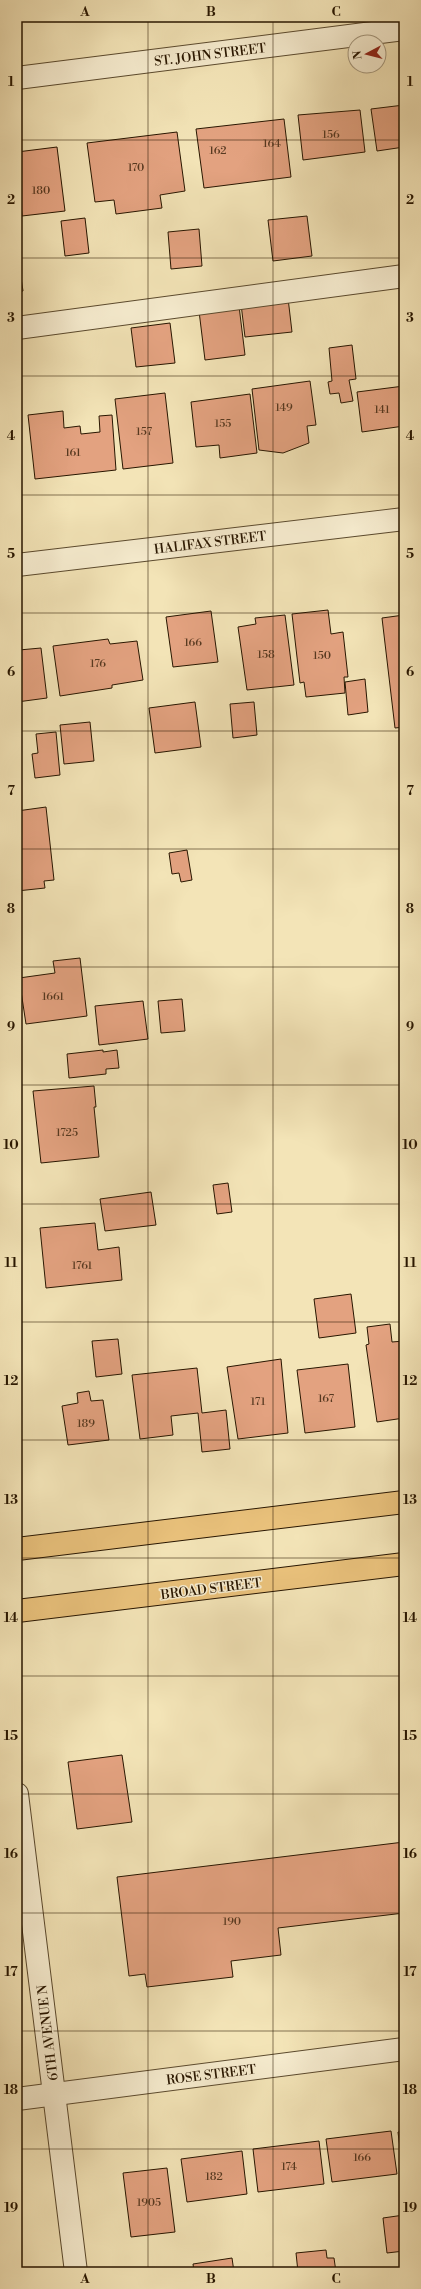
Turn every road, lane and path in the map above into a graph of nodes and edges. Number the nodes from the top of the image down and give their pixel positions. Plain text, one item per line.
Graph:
1 (404, 29) edge
2 (17, 78) edge
3 (404, 276) edge
4 (17, 328) edge
5 (404, 519) edge
6 (17, 565) edge
7 (404, 1502) edge
8 (17, 1549) edge
9 (404, 1564) edge
10 (17, 1611) edge
11 (17, 1794) edge
12 (20, 1844) edge
13 (404, 2049) edge
14 (54, 2094) junction
15 (17, 2099) edge
16 (76, 2272) edge

1 - 2 street, ST. JOHN STREET
3 - 4 street
5 - 6 street, HALIFAX STREET
7 - 8 main road
9 - 10 main road, BROAD STREET
11 - 12 street, 6TH AVENUE N
12 - 14 street, 6TH AVENUE N
13 - 14 street, ROSE STREET
14 - 15 street, ROSE STREET
14 - 16 street, 6TH AVENUE N

